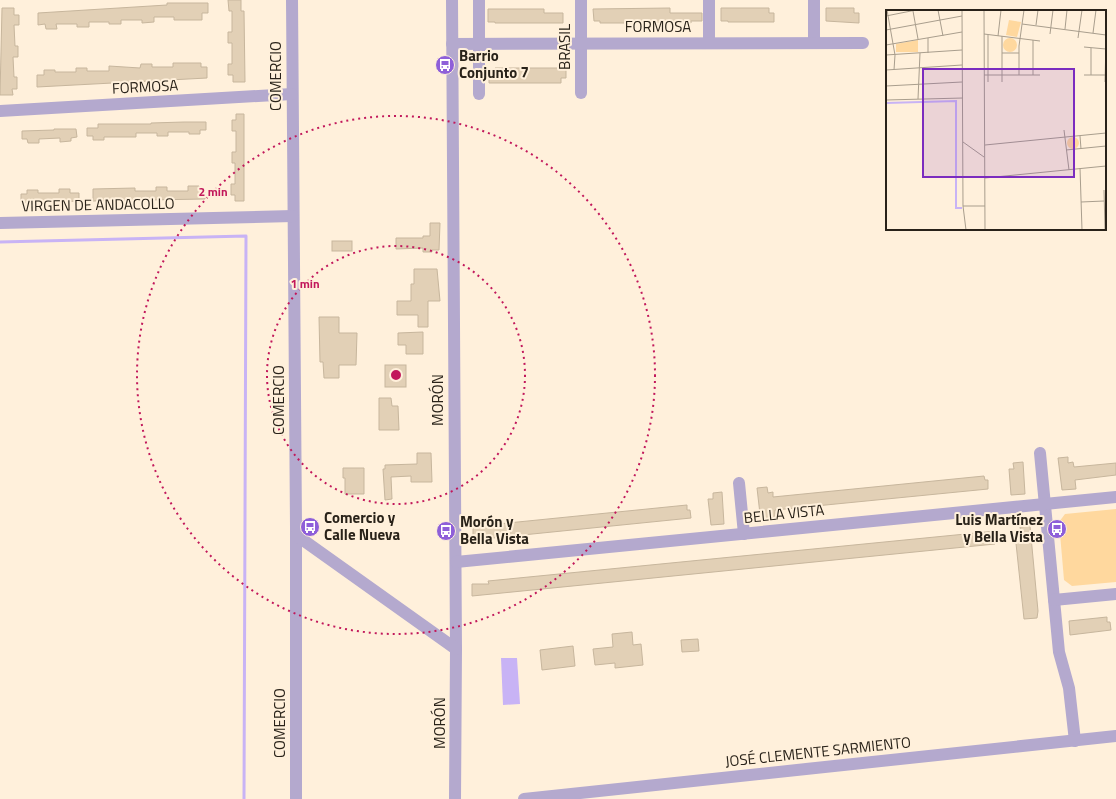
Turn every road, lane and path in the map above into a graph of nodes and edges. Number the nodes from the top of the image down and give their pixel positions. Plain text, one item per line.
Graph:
1 (292, 0) edge
2 (452, 0) edge
3 (479, 0) edge
4 (581, 0) edge
5 (709, 0) edge
6 (814, 0) edge
7 (709, 43) junction
8 (814, 43) junction
9 (863, 43) dead end
10 (452, 44) junction
11 (479, 44) junction
12 (581, 44) junction
13 (581, 93) dead end
14 (292, 94) junction
15 (479, 94) dead end
16 (0, 111) edge
17 (294, 216) junction
18 (0, 223) edge
19 (1040, 452) dead end
20 (739, 483) dead end
21 (1116, 497) edge
22 (1045, 504) junction
23 (744, 534) junction
24 (296, 535) junction
25 (456, 562) junction
26 (1116, 594) edge
27 (1054, 600) junction
28 (456, 649) junction
29 (1116, 736) edge
30 (1075, 741) junction
31 (296, 799) edge
32 (455, 799) edge
33 (524, 799) edge

1 - 14 street, COMERCIO
2 - 10 street, MORÓN
3 - 11 street
4 - 12 street, BRASIL
5 - 7 street
6 - 8 street
7 - 8 street, FORMOSA
7 - 12 street, FORMOSA
8 - 9 street, FORMOSA
10 - 11 street, FORMOSA
10 - 25 street, MORÓN
11 - 12 street, FORMOSA
11 - 15 street
12 - 13 street, BRASIL
14 - 16 street, FORMOSA
14 - 17 street, COMERCIO
17 - 18 street, VIRGEN DE ANDACOLLO
17 - 24 street, COMERCIO
19 - 22 street
20 - 23 street
21 - 22 street, BELLA VISTA
22 - 23 street, BELLA VISTA
22 - 27 street
23 - 25 street, BELLA VISTA
24 - 28 street
24 - 31 street, COMERCIO
25 - 28 street, MORÓN
26 - 27 street
27 - 30 street
28 - 32 street, MORÓN
29 - 30 street, JOSÉ CLEMENTE SARMIENTO
30 - 33 street, JOSÉ CLEMENTE SARMIENTO

